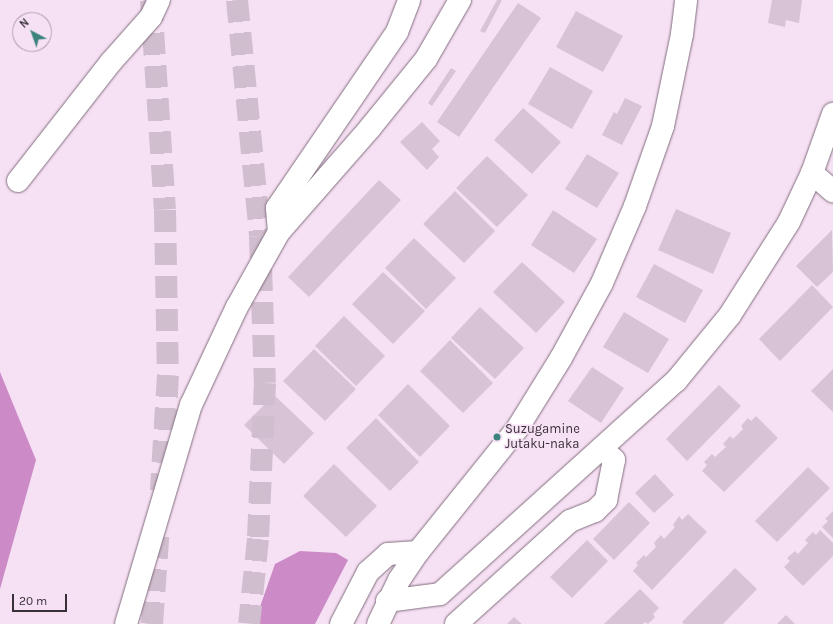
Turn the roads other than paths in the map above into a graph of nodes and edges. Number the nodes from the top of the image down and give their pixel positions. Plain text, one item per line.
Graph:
1 (159, 0) edge
2 (409, 0) edge
3 (460, 0) edge
4 (686, 0) edge
5 (833, 114) edge
6 (812, 173) junction
7 (18, 181) dead end
8 (833, 191) edge
9 (279, 232) junction
10 (602, 448) junction
11 (418, 552) junction
12 (387, 601) junction
13 (126, 624) edge
14 (341, 624) edge
15 (378, 624) edge
16 (456, 624) edge

1 - 7 street
2 - 9 street
3 - 9 street
4 - 11 street
5 - 6 street
6 - 8 street
6 - 10 street
9 - 13 street
10 - 12 street
10 - 16 street
11 - 12 street
11 - 14 street
12 - 15 street

